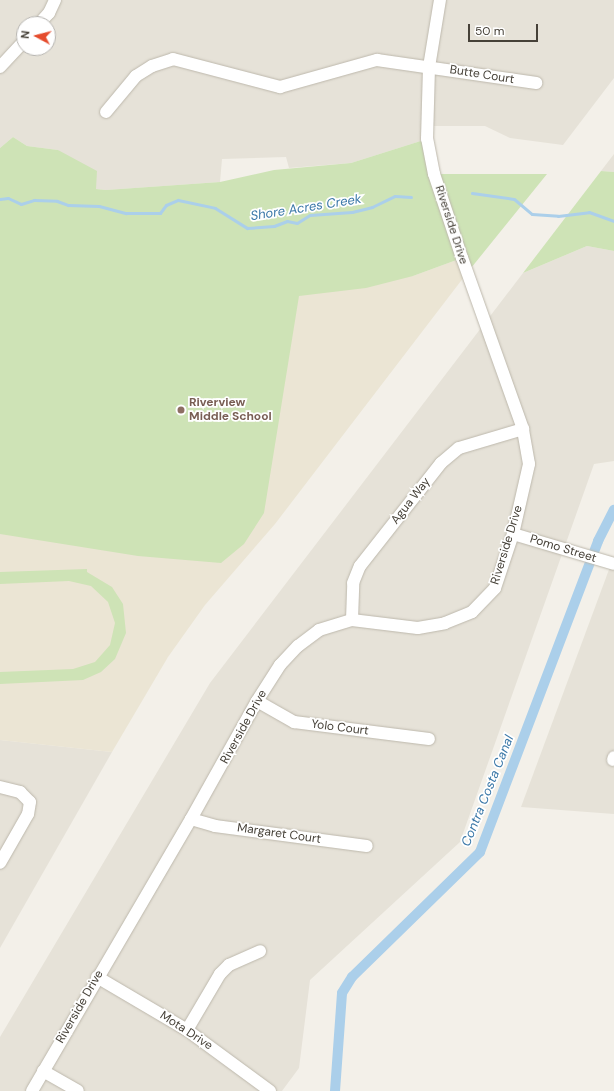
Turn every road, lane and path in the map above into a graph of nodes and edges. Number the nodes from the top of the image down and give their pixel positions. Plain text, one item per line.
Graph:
1 (55, 0) edge
2 (440, 0) edge
3 (46, 16) edge
4 (16, 50) edge
5 (0, 67) edge
6 (428, 67) junction
7 (536, 83) dead end
8 (106, 112) dead end
9 (523, 429) junction
10 (513, 534) junction
11 (612, 564) edge
12 (352, 620) junction
13 (257, 701) junction
14 (429, 739) dead end
15 (0, 787) edge
16 (191, 819) junction
17 (367, 846) dead end
18 (0, 863) edge
19 (260, 951) dead end
20 (97, 977) junction
21 (187, 1030) junction
22 (43, 1071) junction
23 (32, 1091) edge
24 (78, 1091) edge
25 (270, 1091) edge

1 - 3 street
2 - 6 street, Riverside Drive
4 - 5 street
6 - 7 street, Butte Court
6 - 8 street, Butte Court
6 - 9 street, Riverside Drive
9 - 10 street, Riverside Drive
9 - 12 street, Agua Way
10 - 11 street, Pomo Street
10 - 12 street, Riverside Drive
12 - 13 street, Riverside Drive
13 - 14 street, Yolo Court
13 - 16 street, Riverside Drive
15 - 18 street
16 - 17 street, Margaret Court
16 - 20 street, Riverside Drive
19 - 21 street
20 - 21 street, Mota Drive
20 - 22 street, Riverside Drive
21 - 25 street, Mota Drive
22 - 23 street, Riverside Drive
22 - 24 street

